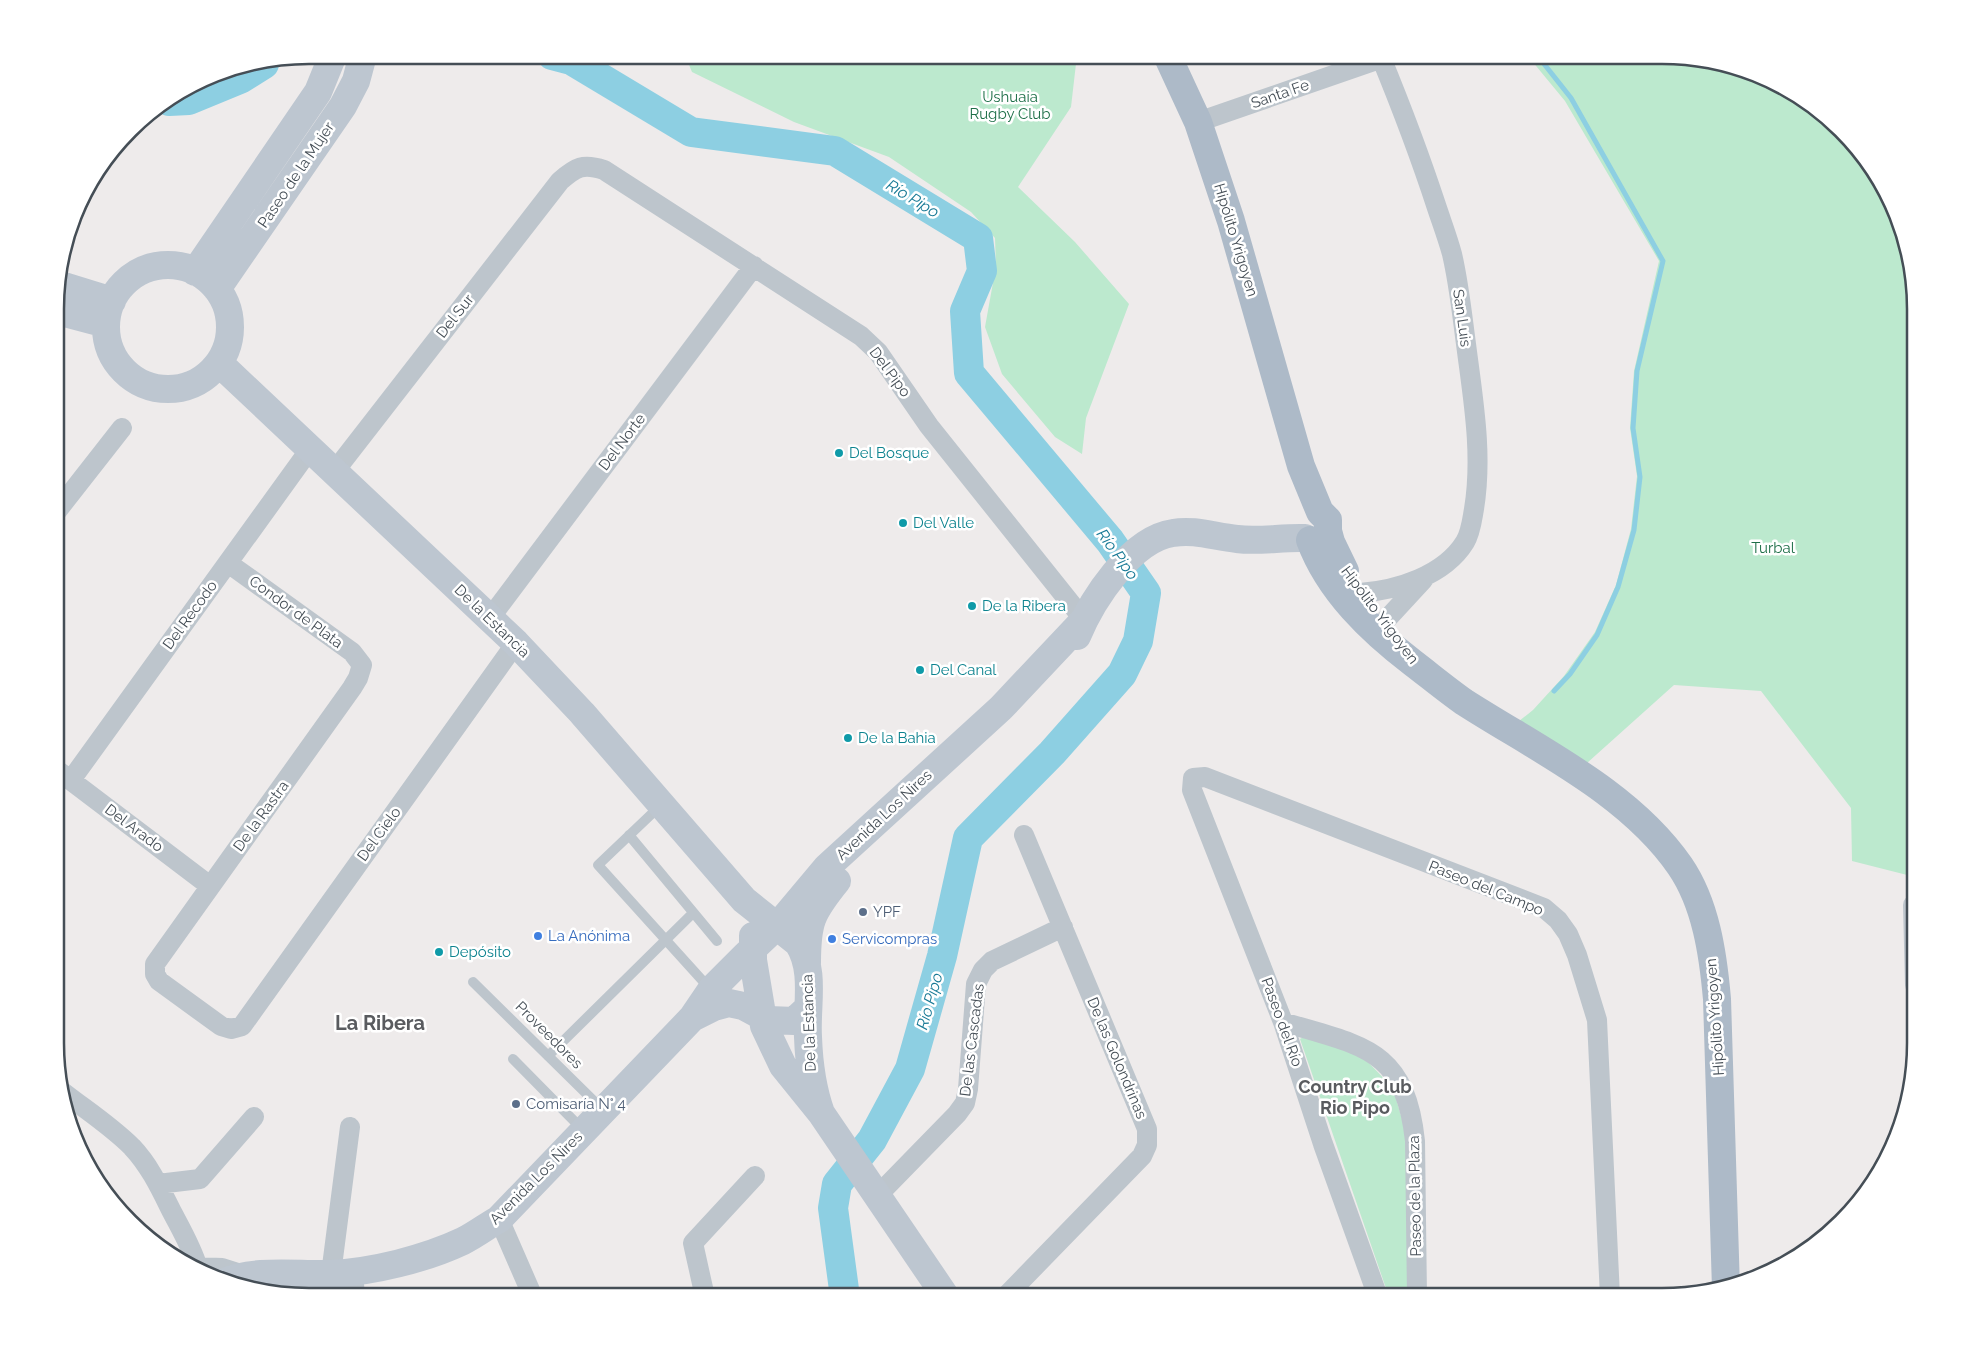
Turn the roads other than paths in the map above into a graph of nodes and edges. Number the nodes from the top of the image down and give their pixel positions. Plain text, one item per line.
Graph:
1 (329, 64) edge
2 (361, 64) edge
3 (1171, 64) edge
4 (1361, 64) edge
5 (1387, 64) edge
6 (1198, 122) junction
7 (581, 166) joint
8 (754, 266) junction
9 (196, 272) junction
10 (65, 288) edge
11 (217, 290) junction
12 (64, 310) edge
13 (109, 312) junction
14 (219, 363) junction
15 (122, 428) dead end
16 (310, 449) junction
17 (334, 472) junction
18 (64, 502) edge
19 (1311, 527) junction
20 (228, 563) junction
21 (1428, 574) junction
22 (1360, 593) junction
23 (490, 618) junction
24 (1084, 620) junction
25 (1379, 627) junction
26 (516, 643) junction
27 (362, 664) joint
28 (64, 775) edge
29 (1193, 778) joint
30 (661, 804) junction
31 (879, 830) junction
32 (629, 835) junction
33 (1024, 835) dead end
34 (210, 886) junction
35 (744, 900) junction
36 (693, 913) junction
37 (777, 926) junction
38 (1063, 927) junction
39 (665, 941) junction
40 (717, 941) dead end
41 (752, 949) junction
42 (154, 964) joint
43 (807, 964) junction
44 (473, 982) dead end
45 (711, 990) junction
46 (808, 1008) junction
47 (762, 1016) junction
48 (692, 1018) junction
49 (1283, 1022) junction
50 (548, 1056) junction
51 (514, 1059) dead end
52 (70, 1098) edge
53 (603, 1110) junction
54 (254, 1117) dead end
55 (827, 1121) junction
56 (350, 1127) dead end
57 (584, 1130) junction
58 (755, 1176) dead end
59 (158, 1184) junction
60 (877, 1196) junction
61 (499, 1219) junction
62 (195, 1260) edge
63 (211, 1268) edge
64 (231, 1275) edge
65 (239, 1278) edge
66 (1726, 1280) edge
67 (346, 1281) edge
68 (529, 1288) edge
69 (703, 1288) edge
70 (940, 1288) edge
71 (1014, 1288) edge
72 (1375, 1288) edge
73 (1417, 1288) edge
74 (1610, 1288) edge

1 - 9 street, Paseo de la Mujer
2 - 11 street, Paseo de la Mujer
3 - 6 main road, Hipólito Yrigoyen
4 - 6 street, Santa Fe
5 - 21 street, San Luis
6 - 19 main road, Hipólito Yrigoyen
7 - 8 street, Del Pipo
7 - 17 street, Del Sur
8 - 23 street, Del Norte
8 - 24 street, Del Pipo
9 - 11 street
9 - 13 street
10 - 13 street
11 - 14 street
12 - 13 street
13 - 14 street
14 - 16 street, De la Estancia
15 - 18 street
16 - 17 street, De la Estancia
16 - 20 street, Del Recodo
17 - 23 street, De la Estancia
19 - 22 main road, Hipólito Yrigoyen
19 - 24 street, Avenida Los Ñires
19 - 25 main road, Hipólito Yrigoyen
20 - 27 street, Condor de Plata
20 - 28 street, Del Recodo
21 - 22 street, San Luis
21 - 25 street, San Luis
22 - 25 main road, Hipólito Yrigoyen
23 - 26 street, De la Estancia
24 - 31 street, Avenida Los Ñires
25 - 66 main road, Hipólito Yrigoyen
26 - 30 street, De la Estancia
26 - 42 street, Del Cielo
27 - 34 street, De la Rastra
28 - 34 street, Del Arado
29 - 49 street, Paseo del Río
29 - 74 street, Paseo del Campo
30 - 32 lane
30 - 35 street, De la Estancia
31 - 37 street, Avenida Los Ñires
31 - 43 street, Avenida Los Ñires
32 - 36 lane
32 - 39 lane
33 - 38 street, De las Golondrinas
34 - 42 street, De la Rastra
35 - 37 street, De la Estancia
35 - 41 street, De la Estancia
36 - 39 lane
36 - 40 lane
37 - 41 street, Avenida Los Ñires
37 - 43 street, De la Estancia
38 - 60 street, De las Cascadas
38 - 71 street, De las Golondrinas
39 - 45 lane
39 - 50 lane
41 - 45 street, Avenida Los Ñires
41 - 47 street, De la Estancia
43 - 46 street, De la Estancia
44 - 50 lane, Proveedores
45 - 48 street, Avenida Los Ñires
46 - 47 street, Avenida Los Ñires
46 - 55 street, De la Estancia
47 - 48 street, Avenida Los Ñires
47 - 55 street, De la Estancia
48 - 53 street, Avenida Los Ñires
49 - 72 street, Paseo del Río
49 - 73 street, Paseo de la Plaza
50 - 53 lane, Proveedores
51 - 57 lane
52 - 59 street
53 - 57 street, Avenida Los Ñires
54 - 59 street
55 - 60 street, De la Estancia
56 - 67 street
57 - 61 street, Avenida Los Ñires
58 - 69 street
59 - 62 street
60 - 70 street, De la Estancia
61 - 67 street, Avenida Los Ñires
61 - 68 street
63 - 64 street
65 - 67 street, Avenida Los Ñires

